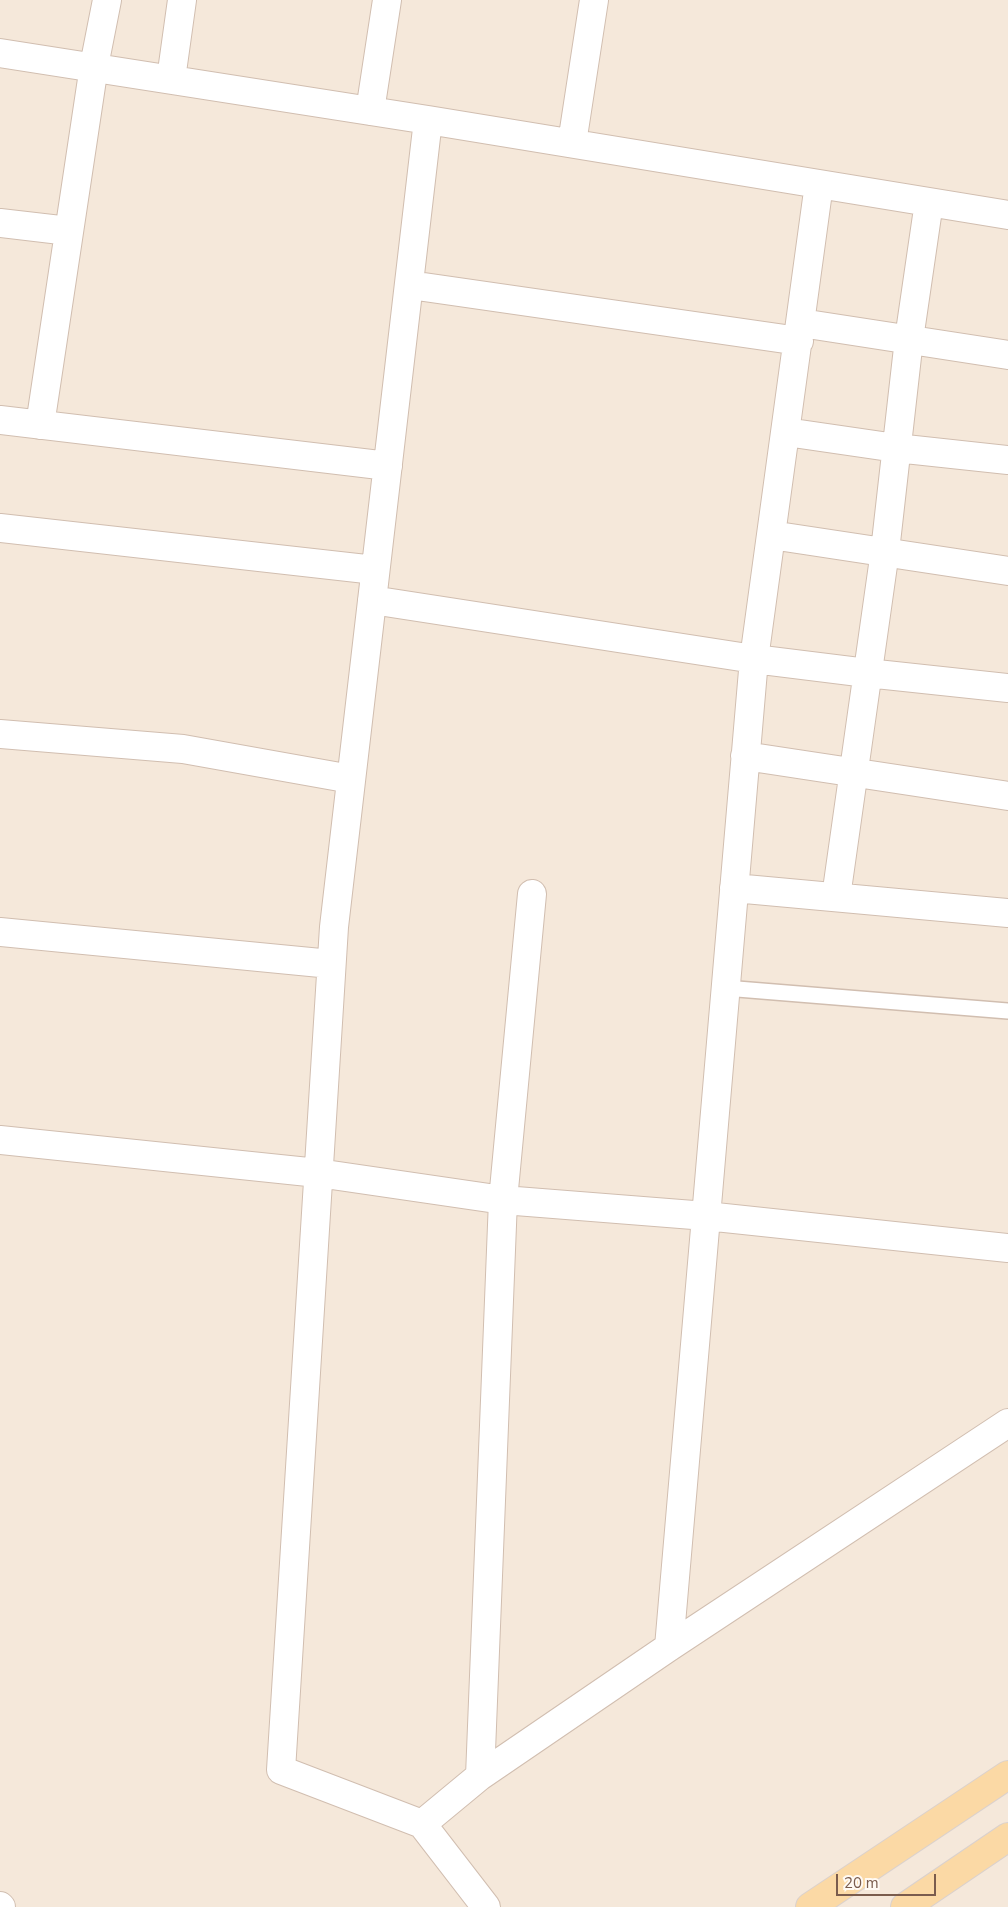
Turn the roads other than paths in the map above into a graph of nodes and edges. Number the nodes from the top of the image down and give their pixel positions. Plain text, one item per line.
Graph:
1 (107, 0) edge
2 (182, 0) edge
3 (387, 0) edge
4 (594, 0) edge
5 (0, 53) edge
6 (94, 66) junction
7 (171, 79) junction
8 (370, 111) junction
9 (428, 120) junction
10 (572, 143) junction
11 (819, 184) junction
12 (929, 202) junction
13 (1008, 215) edge
14 (0, 223) edge
15 (69, 230) junction
16 (410, 285) junction
17 (800, 332) junction
18 (909, 339) junction
19 (1008, 355) edge
20 (0, 420) edge
21 (40, 425) junction
22 (786, 432) junction
23 (896, 448) junction
24 (1008, 460) edge
25 (388, 466) junction
26 (0, 528) edge
27 (771, 535) junction
28 (885, 551) junction
29 (375, 570) junction
30 (1008, 571) edge
31 (372, 600) junction
32 (754, 659) junction
33 (867, 673) junction
34 (1008, 688) edge
35 (0, 734) edge
36 (745, 756) junction
37 (854, 773) junction
38 (351, 779) junction
39 (1008, 796) edge
40 (734, 888) junction
41 (532, 894) dead end
42 (836, 897) junction
43 (1008, 913) edge
44 (0, 932) edge
45 (331, 964) junction
46 (725, 988) junction
47 (1008, 1011) edge
48 (0, 1140) edge
49 (318, 1173) junction
50 (504, 1200) junction
51 (706, 1216) junction
52 (1008, 1248) edge
53 (1008, 1422) edge
54 (669, 1647) junction
55 (1008, 1775) edge
56 (480, 1776) junction
57 (422, 1824) junction
58 (1008, 1837) edge
59 (486, 1907) edge
60 (810, 1907) edge
61 (905, 1907) edge

1 - 6 street
2 - 7 street
3 - 8 street
4 - 10 street
5 - 6 street
6 - 7 street
6 - 15 street
7 - 8 street
8 - 9 street
9 - 10 street
9 - 16 street
10 - 11 street
11 - 12 street
11 - 17 street
12 - 13 street
12 - 18 street
14 - 15 street
15 - 21 street
16 - 17 street
16 - 25 street
17 - 18 street
17 - 22 street
18 - 19 street
18 - 23 street
20 - 21 street
21 - 25 street
22 - 23 street
22 - 27 street
23 - 24 street
23 - 28 street
25 - 29 street
26 - 29 street
27 - 28 street
27 - 32 street
28 - 30 street
28 - 33 street
29 - 31 street
31 - 32 street
31 - 38 street
32 - 33 street
32 - 36 street
33 - 34 street
33 - 37 street
35 - 38 street
36 - 37 street
36 - 40 street
37 - 39 street
37 - 42 street
38 - 45 street
40 - 42 street
40 - 46 street
41 - 50 street
42 - 43 street
44 - 45 street
45 - 49 street
46 - 47 lane
46 - 51 street
48 - 49 street
49 - 50 street
49 - 57 street
50 - 51 street
50 - 56 street
51 - 52 street
51 - 54 street
53 - 54 street
54 - 56 street
55 - 60 main road
56 - 57 street
57 - 59 street
58 - 61 main road

